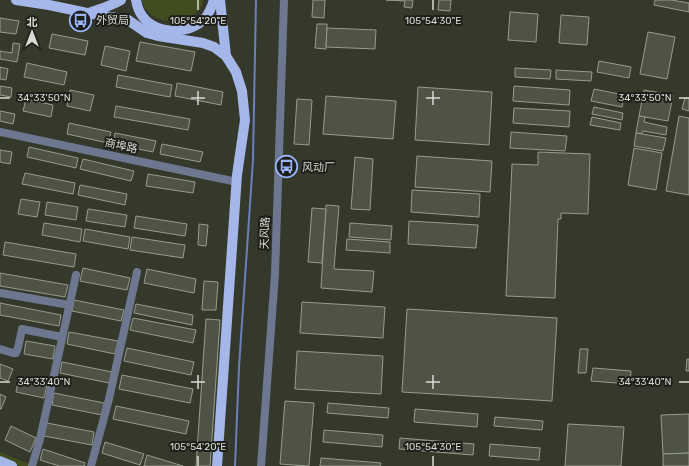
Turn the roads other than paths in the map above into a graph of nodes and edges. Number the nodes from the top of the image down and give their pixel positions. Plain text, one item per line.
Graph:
1 (16, 0) edge
2 (121, 0) edge
3 (136, 0) edge
4 (214, 0) edge
5 (220, 0) edge
6 (284, 0) edge
7 (87, 13) junction
8 (144, 18) junction
9 (128, 20) junction
10 (226, 56) junction
11 (0, 132) edge
12 (237, 182) junction
13 (137, 272) dead end
14 (76, 275) dead end
15 (1, 293) dead end
16 (69, 305) junction
17 (62, 337) junction
18 (0, 349) edge
19 (0, 461) edge
20 (12, 466) edge
21 (32, 466) edge
22 (91, 466) edge
23 (217, 466) edge
24 (261, 466) edge

1 - 7 main road
2 - 7 main road
3 - 8 main road
4 - 8 main road
5 - 10 main road
6 - 24 street, 天风路
7 - 9 main road
8 - 9 main road
9 - 10 main road
10 - 12 main road
11 - 12 street, 商埠路
12 - 23 main road
13 - 22 street
14 - 16 street
15 - 16 street
16 - 17 street
17 - 18 street
17 - 21 street
19 - 20 main road

